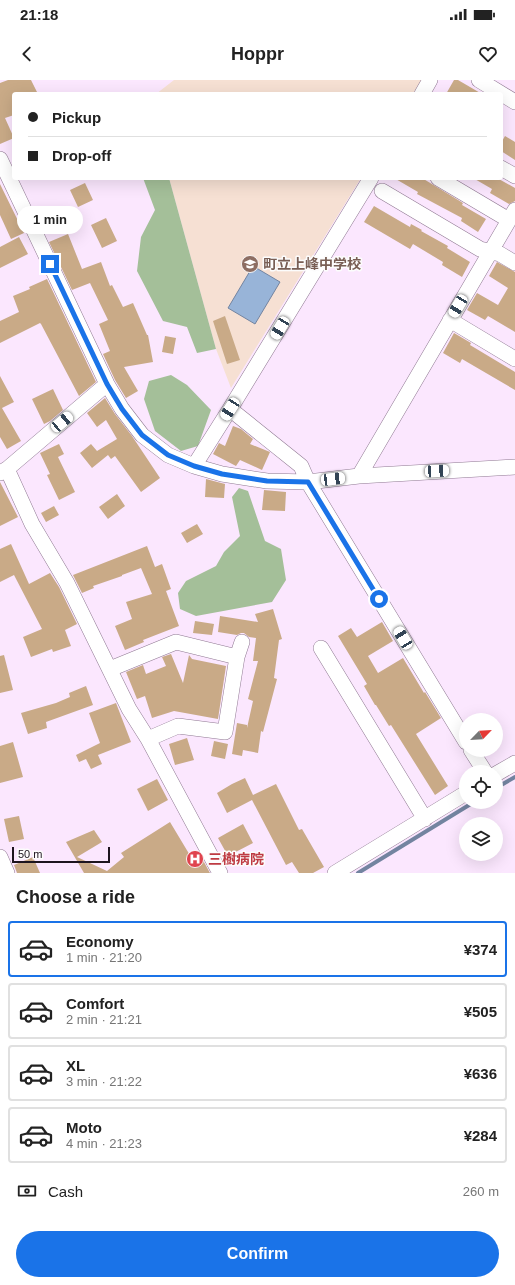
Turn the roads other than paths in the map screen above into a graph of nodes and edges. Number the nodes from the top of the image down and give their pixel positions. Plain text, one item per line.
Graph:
1 (430, 80) edge
2 (478, 80) edge
3 (423, 92) edge
4 (498, 92) edge
5 (503, 95) edge
6 (515, 102) edge
7 (0, 159) edge
8 (503, 169) edge
9 (515, 176) edge
10 (370, 180) edge
11 (442, 180) edge
12 (382, 191) dead end
13 (512, 215) edge
14 (490, 252) junction
15 (515, 263) edge
16 (450, 320) junction
17 (515, 359) edge
18 (107, 384) junction
19 (230, 409) junction
20 (194, 466) junction
21 (515, 467) edge
22 (3, 471) edge
23 (359, 476) junction
24 (308, 482) junction
25 (242, 642) dead end
26 (321, 648) dead end
27 (237, 657) junction
28 (110, 669) junction
29 (459, 730) edge
30 (148, 739) junction
31 (515, 763) edge
32 (503, 770) edge
33 (459, 797) edge
34 (424, 818) junction
35 (0, 857) edge
36 (7, 873) edge
37 (220, 873) edge
38 (335, 873) edge

1 - 3 street
2 - 4 street
5 - 6 street
7 - 18 street
8 - 9 street
10 - 19 street
11 - 13 street
12 - 14 street
13 - 14 street
14 - 15 street
14 - 16 street
16 - 17 street
16 - 23 street
18 - 20 street
18 - 22 street
19 - 20 street
19 - 24 street
20 - 24 street
21 - 23 street
22 - 28 street
23 - 24 street
24 - 29 street
25 - 27 street
26 - 34 street
27 - 28 street
27 - 30 street
28 - 30 street
30 - 37 street
31 - 32 street
33 - 34 street
34 - 38 street
35 - 36 street

